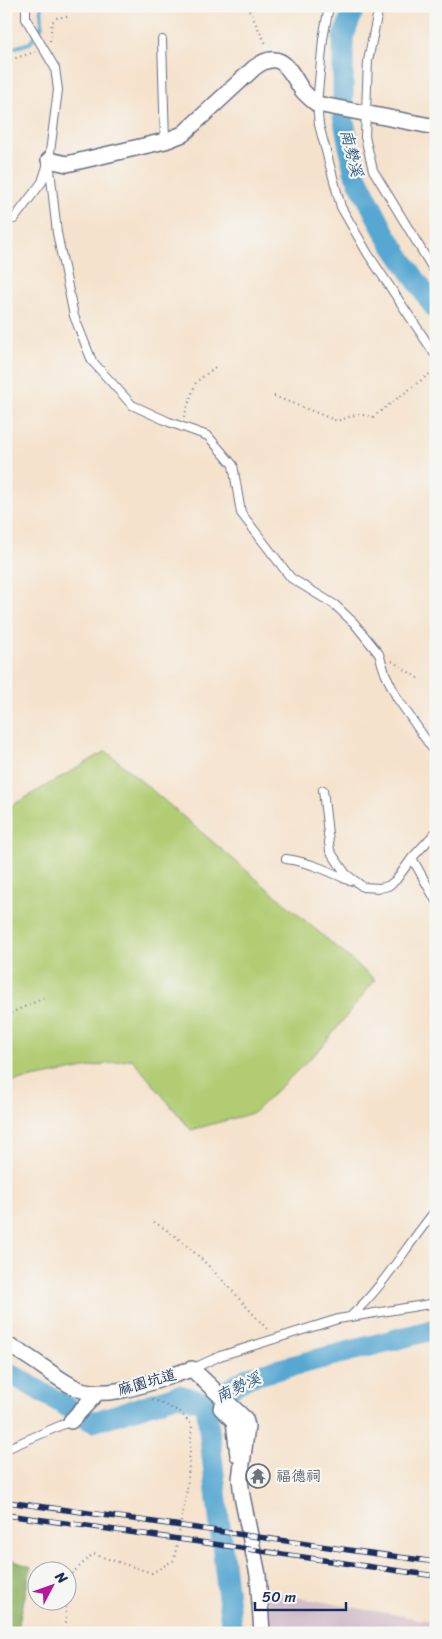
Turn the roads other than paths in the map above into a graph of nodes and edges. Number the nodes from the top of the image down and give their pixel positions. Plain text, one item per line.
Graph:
1 (26, 6) edge
2 (329, 6) edge
3 (379, 6) edge
4 (162, 40) dead end
5 (321, 105) junction
6 (363, 112) junction
7 (436, 128) edge
8 (165, 141) junction
9 (49, 160) junction
10 (14, 219) dead end
11 (436, 274) edge
12 (436, 356) edge
13 (436, 754) edge
14 (323, 790) dead end
15 (436, 832) edge
16 (412, 858) junction
17 (286, 859) dead end
18 (363, 887) junction
19 (436, 901) edge
20 (436, 1210) edge
21 (436, 1303) edge
22 (350, 1317) junction
23 (6, 1344) edge
24 (188, 1370) junction
25 (96, 1393) junction
26 (71, 1421) joint
27 (6, 1449) edge
28 (262, 1633) edge

1 - 9 lane
2 - 5 lane
3 - 6 lane
4 - 8 lane
5 - 6 street
5 - 8 street
5 - 12 lane
6 - 7 street
6 - 11 lane
8 - 9 street
9 - 10 lane
9 - 13 lane
14 - 18 lane
15 - 16 lane
16 - 18 lane
16 - 19 lane
17 - 18 lane
20 - 22 lane
21 - 22 lane
22 - 24 lane
23 - 25 street, 麻園坑道
24 - 25 street, 麻園坑道
24 - 28 street
25 - 26 street
26 - 27 lane

